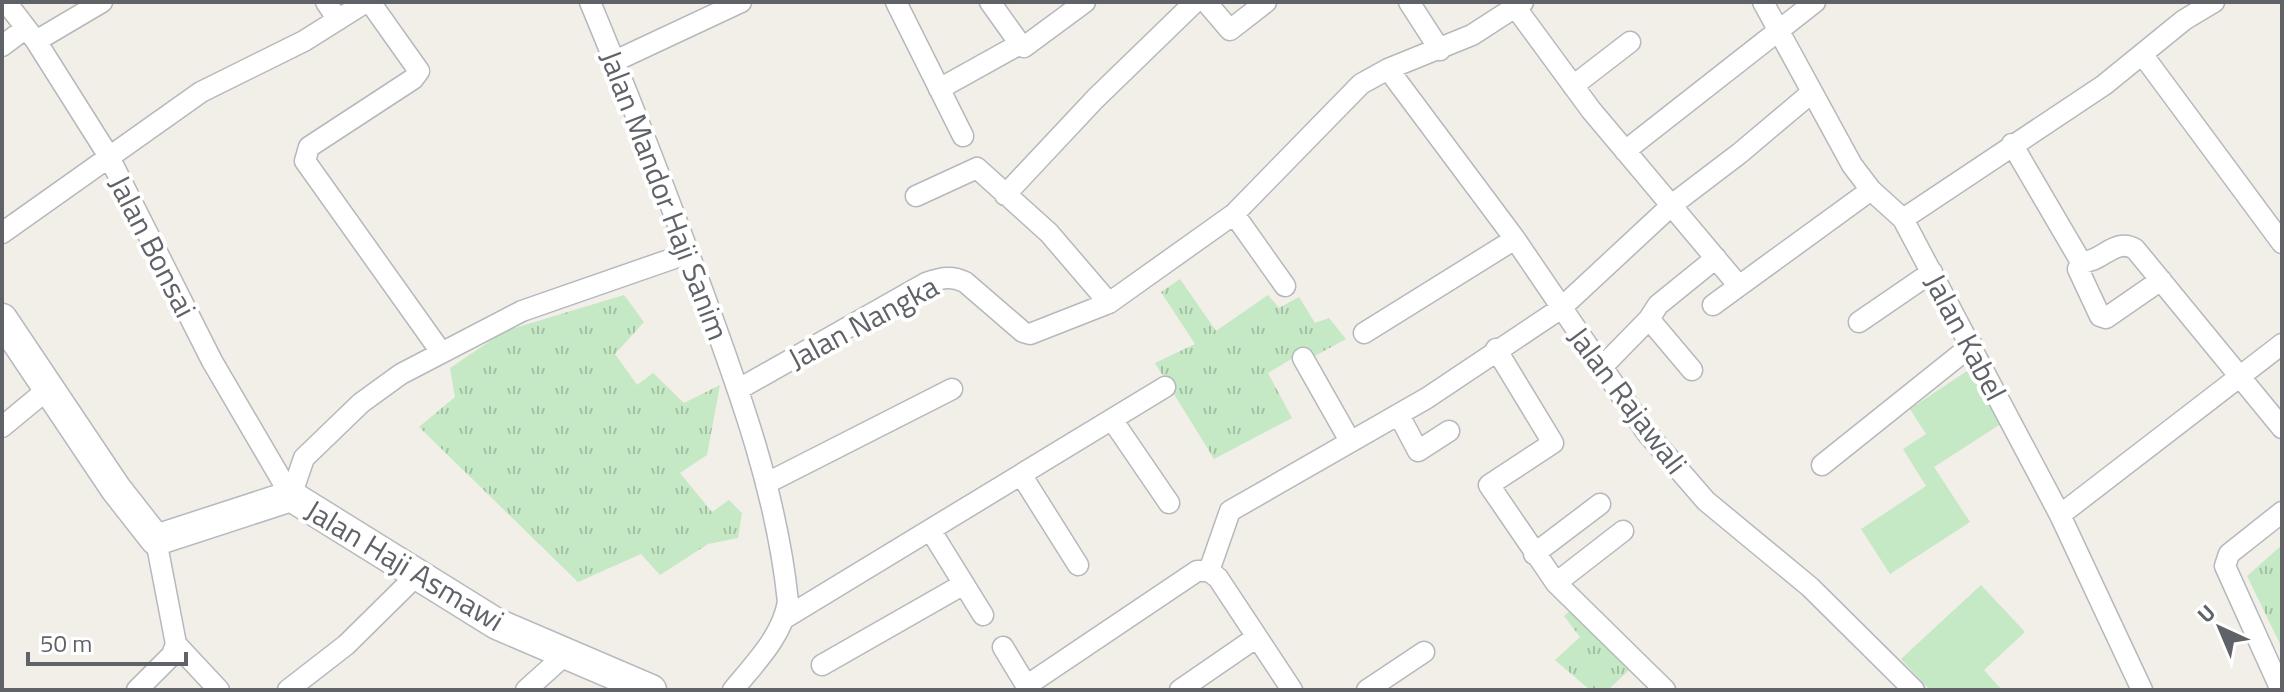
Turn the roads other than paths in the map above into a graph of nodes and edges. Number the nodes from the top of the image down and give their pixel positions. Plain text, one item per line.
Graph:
1 (6, 2) edge
2 (102, 2) edge
3 (326, 2) edge
4 (368, 2) edge
5 (590, 2) edge
6 (741, 2) edge
7 (896, 2) edge
8 (990, 2) edge
9 (1085, 2) edge
10 (1195, 2) edge
11 (1206, 2) edge
12 (1266, 2) edge
13 (1409, 2) edge
14 (1763, 2) edge
15 (1815, 2) edge
16 (2214, 2) edge
17 (1520, 5) edge
18 (338, 20) junction
19 (1776, 30) junction
20 (31, 35) junction
21 (1630, 42) dead end
22 (1020, 44) junction
23 (2, 46) edge
24 (1440, 50) junction
25 (2142, 54) junction
26 (615, 61) junction
27 (1388, 69) junction
28 (1573, 86) junction
29 (939, 89) junction
30 (1810, 94) junction
31 (963, 136) dead end
32 (2012, 144) junction
33 (1625, 151) junction
34 (108, 155) junction
35 (1871, 190) junction
36 (1005, 195) junction
37 (916, 196) dead end
38 (1673, 204) junction
39 (1234, 214) junction
40 (1903, 219) junction
41 (2, 233) edge
42 (1515, 239) junction
43 (2282, 243) edge
44 (689, 253) junction
45 (1716, 258) junction
46 (2081, 262) junction
47 (1932, 272) junction
48 (2161, 280) junction
49 (1285, 286) dead end
50 (1739, 286) junction
51 (1109, 303) junction
52 (1713, 305) dead end
53 (1560, 309) junction
54 (2, 319) edge
55 (1649, 319) junction
56 (1859, 322) dead end
57 (1364, 333) dead end
58 (2282, 344) edge
59 (1972, 345) junction
60 (1496, 349) junction
61 (441, 352) junction
62 (1303, 358) dead end
63 (1602, 367) junction
64 (1692, 370) dead end
65 (2240, 375) junction
66 (1165, 387) dead end
67 (48, 389) junction
68 (739, 389) junction
69 (952, 389) dead end
70 (1399, 415) junction
71 (1113, 421) junction
72 (2, 427) edge
73 (2282, 428) edge
74 (1449, 431) dead end
75 (1350, 441) junction
76 (1822, 465) dead end
77 (1022, 476) junction
78 (767, 483) junction
79 (291, 496) junction
80 (1169, 503) dead end
81 (1600, 504) dead end
82 (2282, 512) edge
83 (2060, 515) junction
84 (931, 531) junction
85 (1623, 531) dead end
86 (156, 540) junction
87 (1534, 554) junction
88 (1078, 565) dead end
89 (1209, 571) junction
90 (416, 576) junction
91 (1556, 583) junction
92 (964, 584) junction
93 (983, 615) dead end
94 (785, 618) junction
95 (1257, 637) junction
96 (176, 644) junction
97 (1003, 647) dead end
98 (1424, 652) dead end
99 (566, 654) junction
100 (822, 665) dead end
101 (1027, 688) edge
102 (137, 690) edge
103 (219, 690) edge
104 (288, 690) edge
105 (526, 690) edge
106 (651, 690) edge
107 (733, 690) edge
108 (1180, 690) edge
109 (1292, 690) edge
110 (1367, 690) edge
111 (1665, 690) edge
112 (1914, 690) edge
113 (2142, 690) edge
114 (2281, 690) edge

1 - 20 street, Jalan Bonsai
2 - 20 street
3 - 18 street
4 - 18 street
4 - 61 street
5 - 26 street, Jalan Mandor Haji Sanim
6 - 26 street
7 - 29 street
8 - 22 street
9 - 22 street
10 - 36 street
11 - 12 street
13 - 24 street
14 - 19 street, Jalan Kabel
15 - 19 street
16 - 25 street
17 - 24 street, Jalan Nangka
17 - 28 street
18 - 34 street
19 - 30 street, Jalan Kabel
19 - 33 street
20 - 23 street
20 - 34 street, Jalan Bonsai
21 - 28 street
22 - 29 street
24 - 27 street, Jalan Nangka
25 - 32 street
25 - 43 street
26 - 44 street, Jalan Mandor Haji Sanim
27 - 39 street, Jalan Nangka
27 - 42 street, Jalan Rajawali
28 - 33 street
29 - 31 street
30 - 35 street, Jalan Kabel
30 - 38 street
32 - 40 street
32 - 46 street
33 - 38 street
34 - 41 street
34 - 79 street, Jalan Bonsai
35 - 40 street, Jalan Kabel
35 - 50 street
36 - 37 street
36 - 51 street
38 - 45 street
38 - 53 street
39 - 49 street
39 - 51 street, Jalan Nangka
40 - 47 street, Jalan Kabel
42 - 53 street, Jalan Rajawali
42 - 57 street
44 - 61 street
44 - 68 street, Jalan Mandor Haji Sanim
45 - 50 street
45 - 55 street
46 - 48 street
46 - 48 street
47 - 56 street
47 - 59 street, Jalan Kabel
48 - 65 street
50 - 52 street
51 - 68 street, Jalan Nangka
53 - 60 street
53 - 63 street, Jalan Rajawali
54 - 67 street
55 - 63 street
55 - 64 street
58 - 65 street
59 - 76 street
59 - 83 street, Jalan Kabel
60 - 70 street
60 - 87 street
61 - 79 street
62 - 75 street
63 - 112 street, Jalan Rajawali
65 - 73 street
65 - 83 street
66 - 71 street
67 - 72 street
67 - 86 street
68 - 78 street
69 - 78 street
70 - 74 street
70 - 75 street
71 - 77 street
71 - 80 street
75 - 89 street
77 - 84 street
77 - 88 street
78 - 94 street
79 - 86 street, Jalan Haji Asmawi
79 - 90 street, Jalan Haji Asmawi
81 - 87 street
82 - 114 street
83 - 113 street, Jalan Kabel
84 - 92 street
84 - 94 street
85 - 91 street
86 - 96 street
87 - 91 street
89 - 95 street
89 - 101 street
90 - 99 street, Jalan Haji Asmawi
90 - 104 street
91 - 111 street
92 - 93 street
92 - 100 street
94 - 107 street
95 - 108 street
95 - 109 street
96 - 102 street
96 - 103 street
97 - 101 street
98 - 110 street
99 - 105 street
99 - 106 street, Jalan Haji Asmawi

